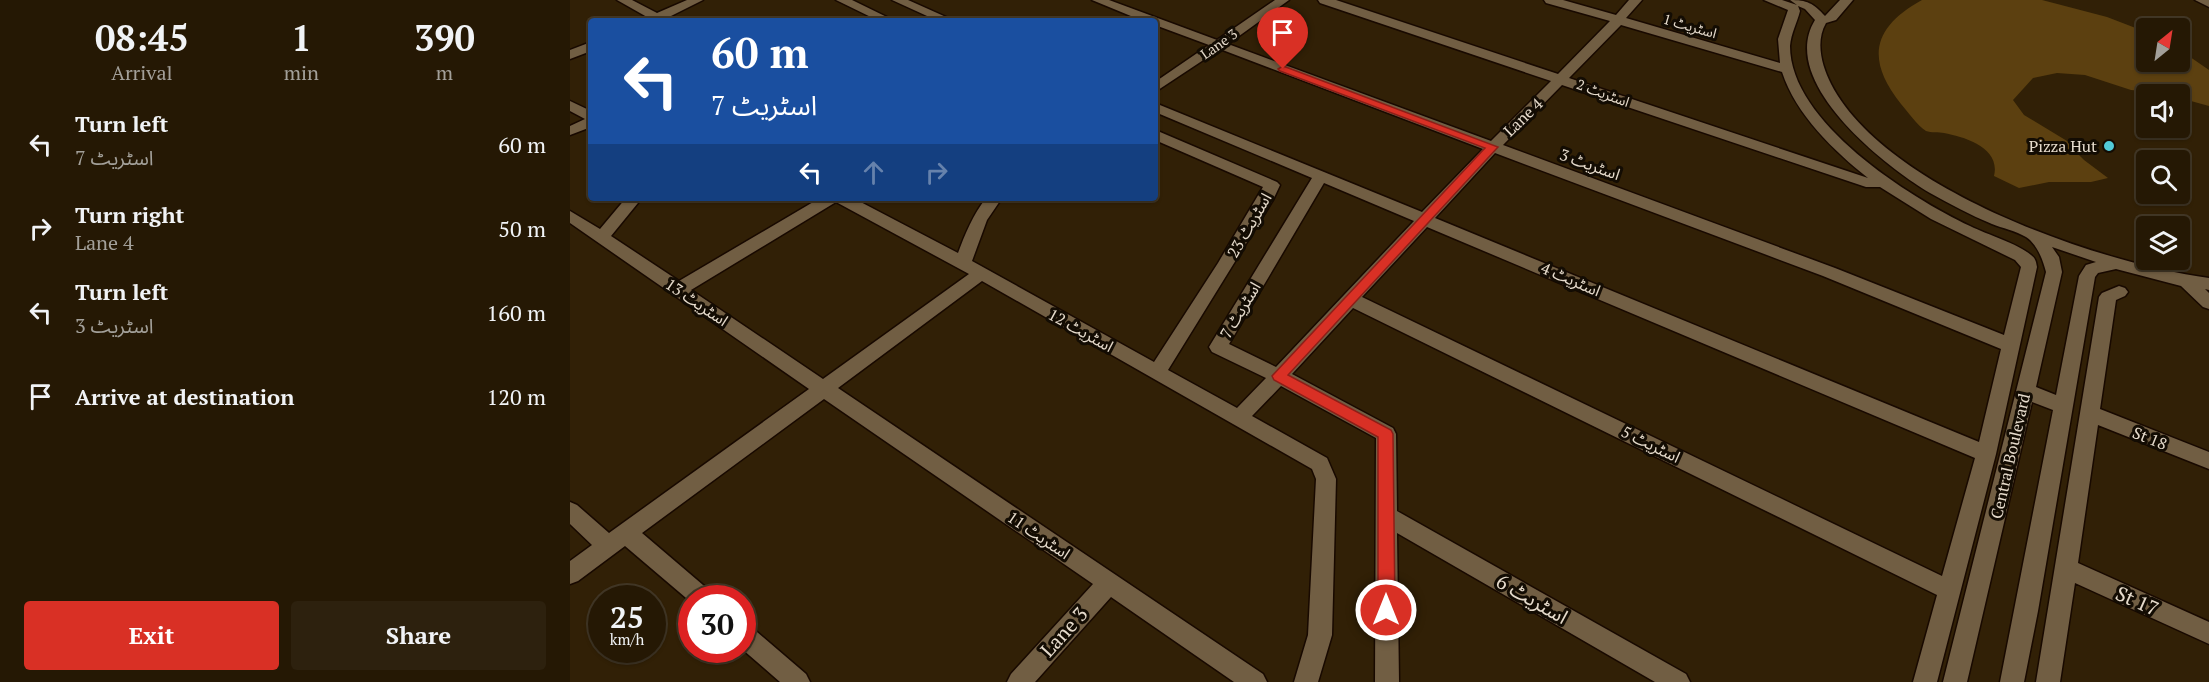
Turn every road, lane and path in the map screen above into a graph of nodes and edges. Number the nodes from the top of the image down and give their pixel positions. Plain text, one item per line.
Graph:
1 (623, 0) edge
2 (697, 0) edge
3 (842, 0) edge
4 (1098, 0) edge
5 (1283, 0) edge
6 (1324, 0) edge
7 (1550, 0) edge
8 (1636, 0) edge
9 (1770, 0) edge
10 (1796, 0) edge
11 (1847, 0) edge
12 (2201, 0) edge
13 (907, 1) edge
14 (2209, 3) edge
15 (653, 18) edge
16 (660, 18) edge
17 (883, 18) edge
18 (886, 18) edge
19 (943, 18) edge
20 (1147, 18) edge
21 (1822, 20) junction
22 (1618, 21) junction
23 (1158, 22) edge
24 (1218, 45) junction
25 (588, 47) edge
26 (570, 55) edge
27 (1788, 70) junction
28 (1563, 79) junction
29 (1158, 86) edge
30 (570, 105) edge
31 (1158, 107) edge
32 (1837, 107) junction
33 (1809, 110) junction
34 (588, 117) edge
35 (588, 121) edge
36 (570, 131) edge
37 (1158, 136) edge
38 (1493, 147) junction
39 (1321, 176) junction
40 (1882, 182) junction
41 (632, 201) edge
42 (826, 201) edge
43 (847, 201) edge
44 (991, 201) edge
45 (570, 216) edge
46 (1425, 218) junction
47 (2033, 235) junction
48 (602, 237) junction
49 (963, 263) junction
50 (2116, 263) junction
51 (980, 274) junction
52 (2187, 282) junction
53 (2209, 284) edge
54 (679, 290) junction
55 (2119, 292) dead end
56 (1350, 298) junction
57 (2209, 303) edge
58 (2010, 345) junction
59 (1158, 371) junction
60 (1279, 376) junction
61 (823, 388) junction
62 (2025, 391) junction
63 (2062, 406) junction
64 (2091, 414) junction
65 (1238, 419) junction
66 (1986, 454) junction
67 (2209, 461) edge
68 (570, 511) edge
69 (1386, 515) junction
70 (1969, 517) junction
71 (1994, 528) junction
72 (626, 533) junction
73 (608, 546) junction
74 (2065, 568) junction
75 (570, 574) edge
76 (1109, 583) junction
77 (687, 585) edge
78 (1951, 591) junction
79 (2027, 610) junction
80 (2057, 624) junction
81 (2209, 633) edge
82 (756, 646) edge
83 (798, 682) edge
84 (1019, 682) edge
85 (1255, 682) edge
86 (1306, 682) edge
87 (1387, 682) edge
88 (1678, 682) edge
89 (1925, 682) edge
90 (1955, 682) edge
91 (2012, 682) edge
92 (2048, 682) edge

1 - 15 street
2 - 16 street
3 - 17 street
4 - 20 street, اسٹریٹ 3
5 - 24 street, Lane 3
6 - 28 street, اسٹریٹ 2
7 - 22 street, اسٹریٹ 1
8 - 22 street, Lane 4
9 - 27 street
10 - 21 street
11 - 21 street
12 - 14 street
13 - 18 street
13 - 19 street
21 - 32 street
22 - 27 street, اسٹریٹ 1
22 - 28 street, Lane 4
23 - 24 street, اسٹریٹ 3
24 - 29 street, Lane 3
24 - 38 street, اسٹریٹ 3
25 - 26 street
27 - 33 street
28 - 38 street, Lane 4
28 - 40 street, اسٹریٹ 2
30 - 34 street
31 - 39 street, اسٹریٹ 4
32 - 33 street
32 - 47 street
33 - 40 street
35 - 36 street
37 - 59 street, اسٹریٹ 23
38 - 46 street, Lane 4
38 - 58 street, اسٹریٹ 3
39 - 46 street, اسٹریٹ 4
39 - 60 street, اسٹریٹ 7
40 - 58 street
41 - 48 street
42 - 54 street
43 - 49 street, اسٹریٹ 12
44 - 49 street
45 - 48 street, اسٹریٹ 13
46 - 56 street, Lane 4
46 - 66 street, اسٹریٹ 4
47 - 50 street
47 - 62 street, Central Boulevard
48 - 54 street, اسٹریٹ 13
49 - 51 street, اسٹریٹ 12
50 - 52 street
50 - 63 street
51 - 59 street, اسٹریٹ 12
51 - 61 street
52 - 53 street
52 - 57 street
54 - 61 street, اسٹریٹ 13
55 - 64 street
56 - 60 street, Lane 4
56 - 78 street, اسٹریٹ 5
58 - 66 street
59 - 65 street, اسٹریٹ 12
60 - 65 street, Lane 4
60 - 69 street, اسٹریٹ 7
61 - 72 street
61 - 76 street, اسٹریٹ 11
62 - 63 street
62 - 71 street, Central Boulevard
63 - 79 street
64 - 67 street, St 18
64 - 74 street
65 - 86 street, اسٹریٹ 12
66 - 70 street
68 - 73 street
69 - 87 street, اسٹریٹ 7
69 - 88 street, اسٹریٹ 6
70 - 71 street
70 - 78 street
71 - 90 street, Central Boulevard
72 - 73 street
72 - 77 street
73 - 75 street
74 - 80 street
74 - 81 street, St 17
76 - 84 street, Lane 3
76 - 85 street, اسٹریٹ 11
78 - 89 street
79 - 80 street
79 - 91 street
80 - 92 street
82 - 83 street

